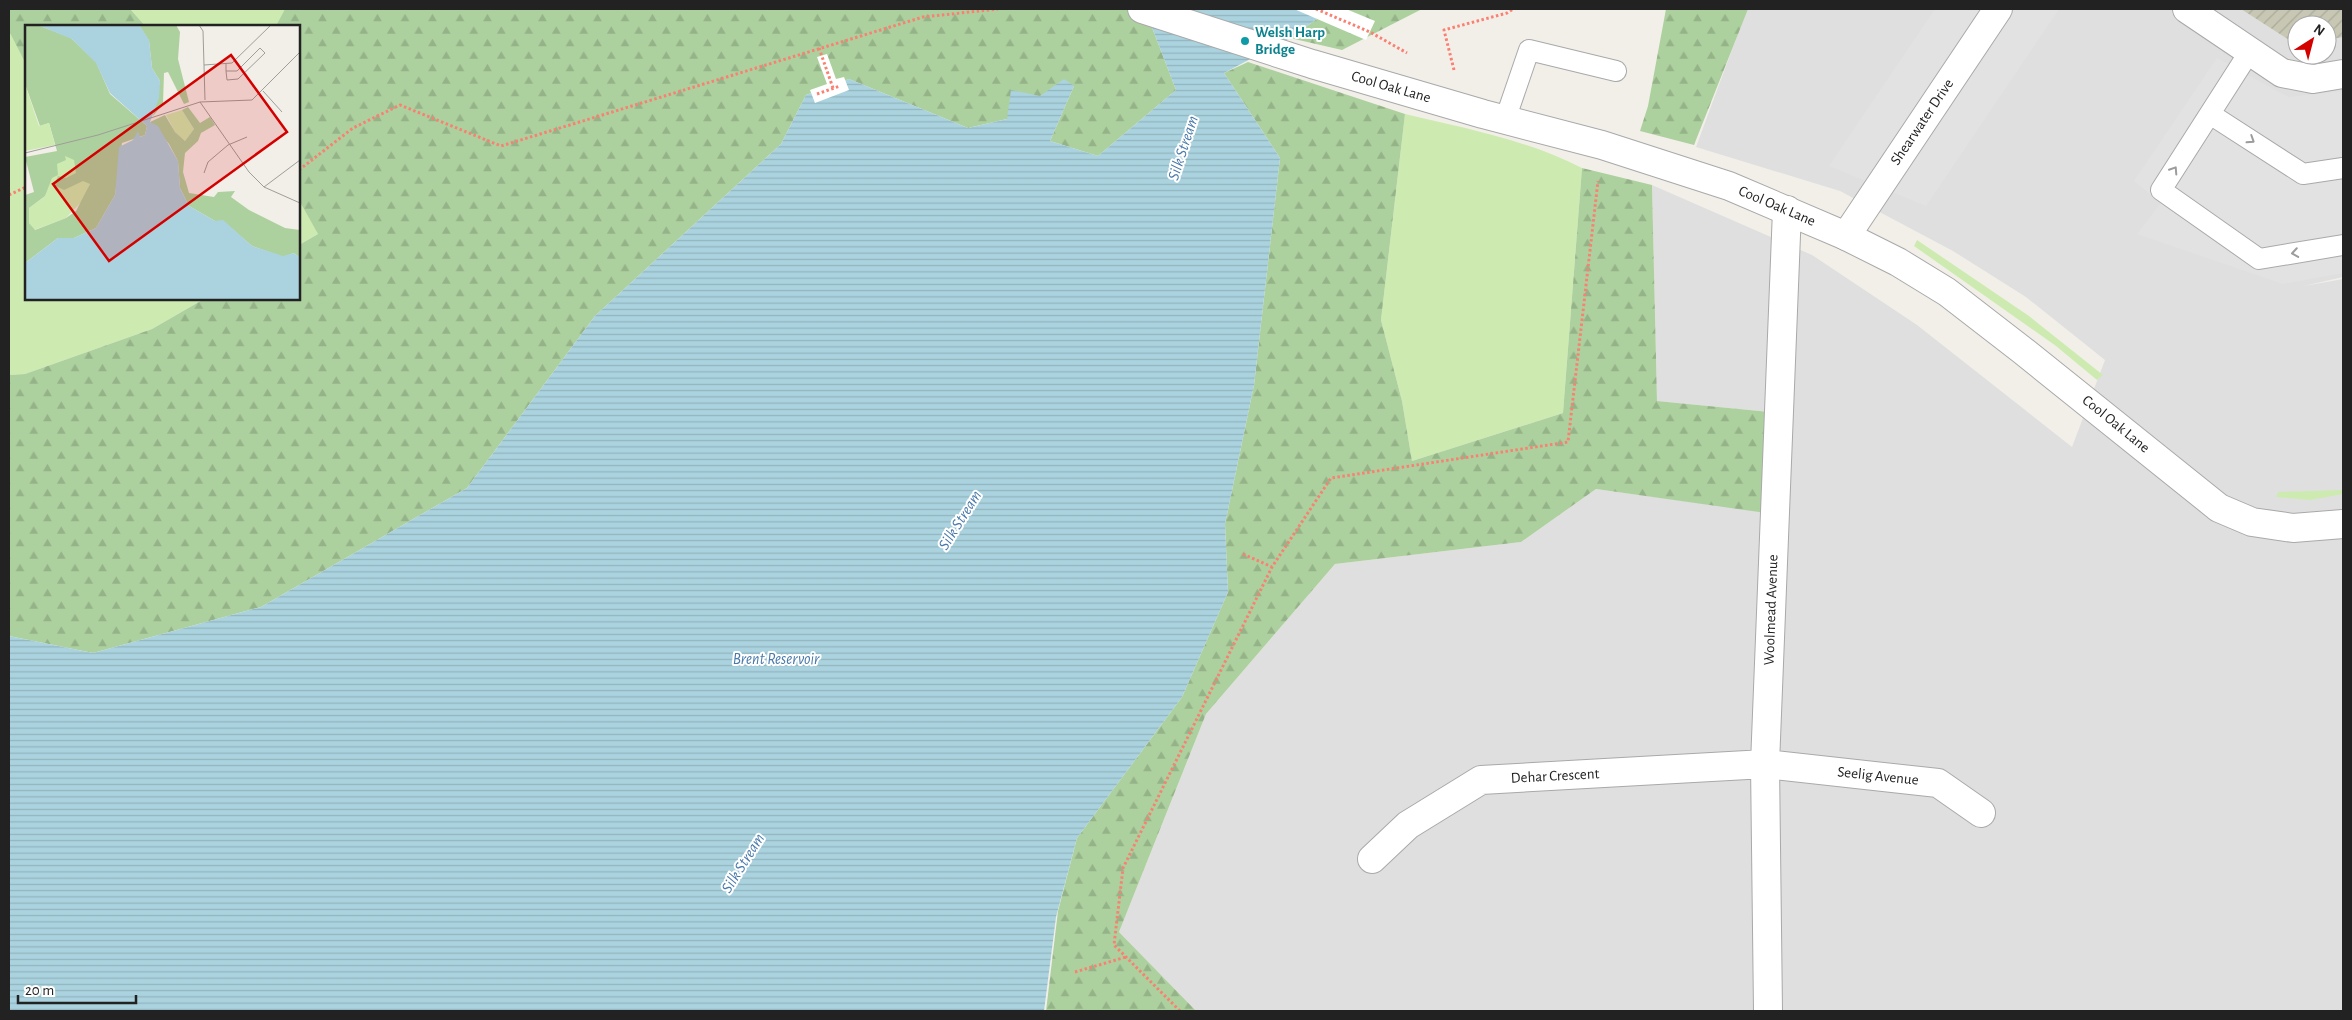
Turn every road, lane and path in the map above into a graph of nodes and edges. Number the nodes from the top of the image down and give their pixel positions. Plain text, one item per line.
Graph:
1 (998, 9) edge
2 (1142, 9) edge
3 (1316, 9) edge
4 (1513, 9) edge
5 (1998, 9) edge
6 (2187, 9) edge
7 (1370, 32) dead end
8 (819, 48) junction
9 (2250, 51) junction
10 (1616, 71) dead end
11 (1455, 74) dead end
12 (2343, 74) edge
13 (840, 86) dead end
14 (833, 88) junction
15 (817, 94) dead end
16 (2210, 114) junction
17 (1504, 120) junction
18 (1602, 145) junction
19 (2343, 168) edge
20 (300, 169) edge
21 (25, 187) edge
22 (9, 195) edge
23 (1787, 210) junction
24 (1846, 236) junction
25 (2343, 245) edge
26 (2343, 524) edge
27 (1244, 554) dead end
28 (1272, 567) junction
29 (1764, 764) junction
30 (1981, 813) dead end
31 (1372, 859) dead end
32 (1126, 957) junction
33 (1075, 972) dead end
34 (1180, 1011) edge
35 (1768, 1011) edge

1 - 8 path
2 - 17 street, Cool Oak Lane
3 - 7 path
4 - 11 path
5 - 24 street, Shearwater Drive
6 - 9 street
8 - 14 path
8 - 20 path
9 - 12 street
9 - 16 lane
10 - 17 lane
13 - 14 path
14 - 15 path
16 -> 19 lane
25 -> 16 lane
17 - 18 street, Cool Oak Lane
18 - 23 street, Cool Oak Lane
18 - 28 path
21 - 22 path
23 - 24 street, Cool Oak Lane
23 - 29 street, Woolmead Avenue
24 - 26 street, Cool Oak Lane
27 - 28 path
28 - 32 path
29 - 30 street, Seelig Avenue
29 - 31 street, Dehar Crescent
29 - 35 street, Woolmead Avenue
32 - 33 path
32 - 34 path

